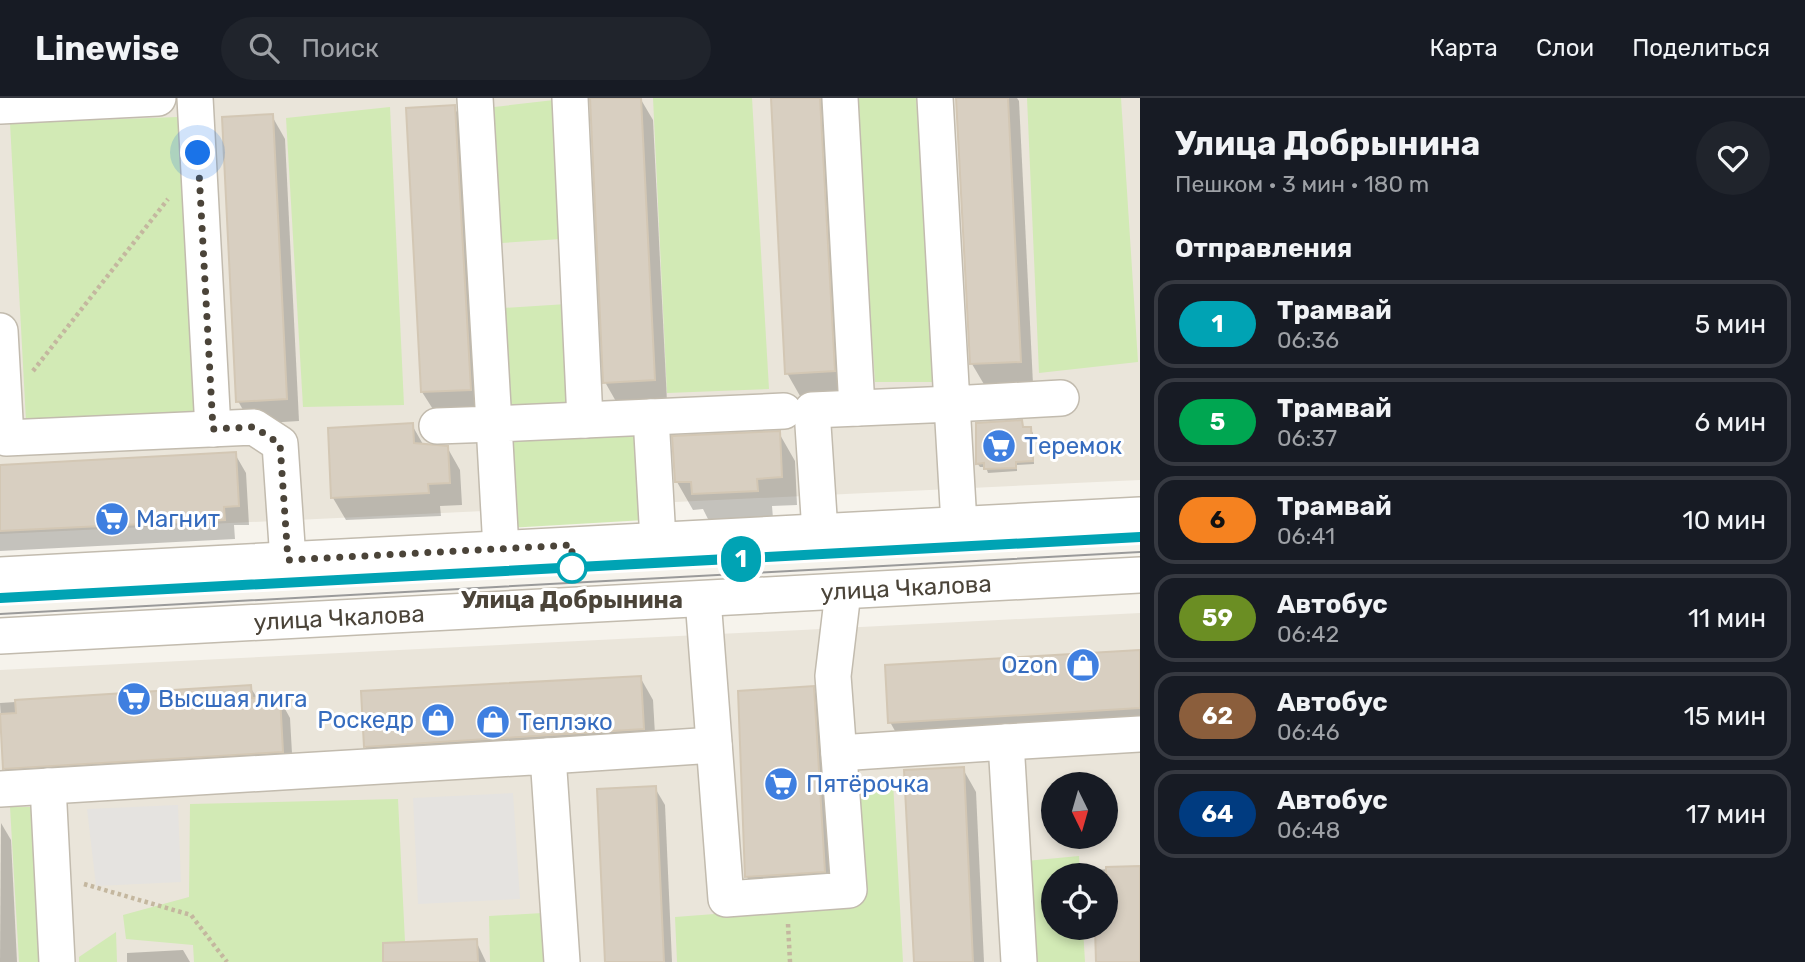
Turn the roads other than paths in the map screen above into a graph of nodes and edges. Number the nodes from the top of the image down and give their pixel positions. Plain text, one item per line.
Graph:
1 (158, 98) edge
2 (195, 98) edge
3 (475, 98) edge
4 (570, 98) edge
5 (840, 98) edge
6 (935, 98) edge
7 (0, 106) edge
8 (0, 331) edge
9 (1060, 398) dead end
10 (952, 404) junction
11 (857, 408) junction
12 (784, 411) dead end
13 (651, 417) junction
14 (585, 420) junction
15 (494, 424) junction
16 (438, 426) dead end
17 (4, 428) edge
18 (213, 429) junction
19 (1140, 515) edge
20 (959, 524) junction
21 (820, 532) junction
22 (658, 541) junction
23 (501, 549) junction
24 (288, 560) junction
25 (0, 575) edge
26 (1140, 575) edge
27 (843, 592) junction
28 (703, 599) junction
29 (0, 636) edge
30 (1140, 734) edge
31 (1006, 742) junction
32 (714, 745) junction
33 (839, 753) junction
34 (548, 756) junction
35 (48, 786) junction
36 (0, 789) edge
37 (57, 962) edge
38 (562, 962) edge
39 (1019, 962) edge

1 - 7 street
2 - 18 street
3 - 15 street
4 - 14 street
5 - 11 street
6 - 10 street
8 - 17 street
9 - 10 street
10 - 11 street
10 - 20 street
11 - 21 street
12 - 13 street
13 - 14 street
13 - 22 street
14 - 15 street
15 - 16 street
15 - 23 street
17 - 18 street
18 - 24 street
19 - 20 street
20 - 21 street
21 - 22 street
22 - 23 street
23 - 24 street
24 - 25 street
26 - 27 street, улица Чкалова
27 - 28 street, улица Чкалова
27 - 33 street
28 - 29 street, улица Чкалова
28 - 32 street
30 - 31 street
31 - 33 street
31 - 39 street
32 - 33 street
32 - 34 street
34 - 35 street
34 - 38 street
35 - 36 street
35 - 37 street

